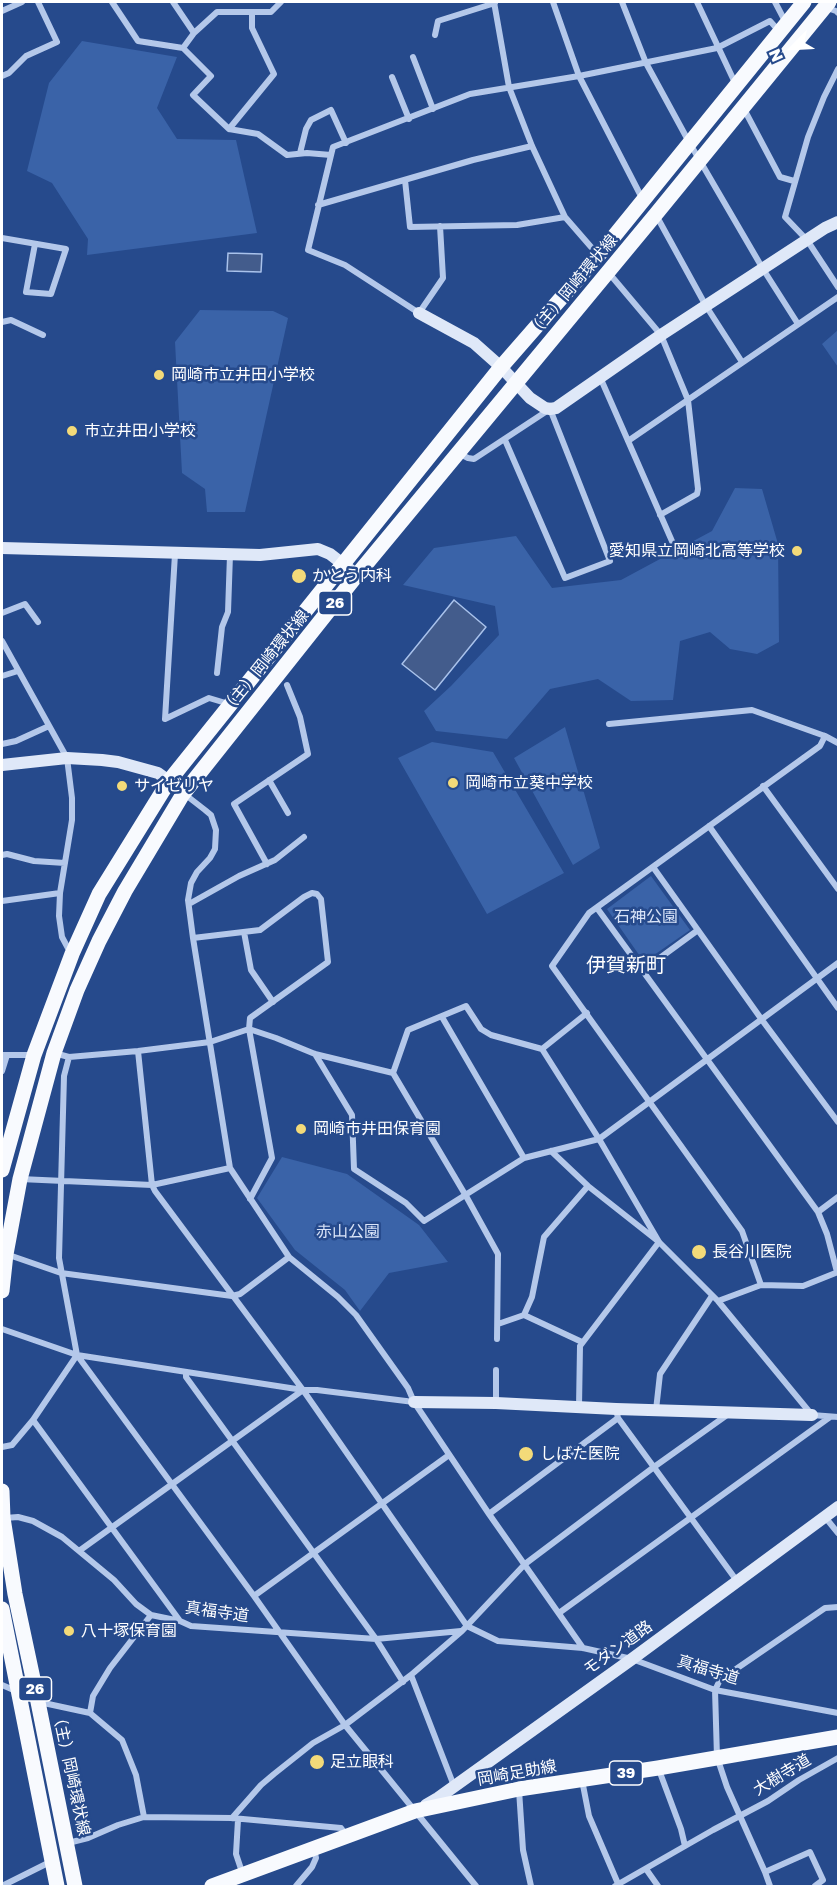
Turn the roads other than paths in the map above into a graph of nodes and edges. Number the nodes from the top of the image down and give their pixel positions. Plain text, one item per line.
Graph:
1 (22, 2) edge
2 (38, 2) edge
3 (112, 2) edge
4 (173, 2) edge
5 (281, 2) edge
6 (494, 2) edge
7 (553, 2) edge
8 (622, 2) edge
9 (697, 2) edge
10 (775, 2) edge
11 (804, 2) edge
12 (826, 4) edge
13 (2, 11) edge
14 (252, 12) junction
15 (838, 13) edge
16 (783, 27) junction
17 (194, 33) junction
18 (435, 35) dead end
19 (183, 48) junction
20 (717, 48) junction
21 (413, 57) dead end
22 (646, 63) junction
23 (838, 69) edge
24 (2, 76) edge
25 (579, 76) junction
26 (392, 77) dead end
27 (736, 85) junction
28 (509, 87) junction
29 (743, 108) junction
30 (433, 109) junction
31 (409, 119) junction
32 (229, 129) junction
33 (689, 142) junction
34 (346, 143) junction
35 (532, 146) junction
36 (300, 153) junction
37 (331, 155) junction
38 (700, 159) junction
39 (405, 180) junction
40 (794, 181) junction
41 (643, 201) junction
42 (318, 205) junction
43 (656, 214) junction
44 (566, 217) junction
45 (838, 222) edge
46 (440, 226) junction
47 (2, 238) edge
48 (807, 240) junction
49 (35, 244) junction
50 (598, 256) junction
51 (763, 269) junction
52 (608, 272) junction
53 (838, 287) edge
54 (838, 297) edge
55 (706, 306) junction
56 (419, 312) junction
57 (2, 322) edge
58 (798, 324) junction
59 (43, 335) dead end
60 (661, 335) junction
61 (742, 362) junction
62 (501, 367) junction
63 (600, 377) junction
64 (515, 384) junction
65 (688, 400) junction
66 (550, 409) junction
67 (505, 440) junction
68 (628, 441) junction
69 (458, 453) junction
70 (660, 514) junction
71 (2, 548) edge
72 (675, 548) dead end
73 (175, 554) junction
74 (230, 555) junction
75 (342, 563) junction
76 (357, 575) junction
77 (2, 613) edge
78 (38, 622) dead end
79 (2, 641) edge
80 (18, 671) junction
81 (217, 673) dead end
82 (2, 676) edge
83 (287, 685) dead end
84 (229, 705) junction
85 (609, 724) dead end
86 (49, 726) junction
87 (825, 736) junction
88 (838, 743) edge
89 (2, 744) edge
90 (67, 758) junction
91 (2, 765) edge
92 (269, 780) junction
93 (169, 781) junction
94 (763, 786) junction
95 (183, 794) junction
96 (288, 813) dead end
97 (708, 826) junction
98 (304, 837) dead end
99 (2, 855) edge
100 (65, 863) junction
101 (267, 864) junction
102 (653, 867) junction
103 (838, 889) edge
104 (60, 893) junction
105 (2, 901) edge
106 (189, 904) junction
107 (597, 908) junction
108 (698, 930) junction
109 (244, 932) junction
110 (193, 939) junction
111 (72, 954) junction
112 (838, 963) edge
113 (642, 971) junction
114 (817, 979) junction
115 (273, 1002) junction
116 (838, 1008) edge
117 (587, 1013) junction
118 (441, 1017) junction
119 (762, 1020) junction
120 (249, 1029) junction
121 (210, 1042) junction
122 (542, 1048) junction
123 (138, 1051) junction
124 (315, 1054) junction
125 (4, 1055) edge
126 (34, 1055) junction
127 (61, 1055) junction
128 (707, 1061) junction
129 (2, 1071) edge
130 (393, 1073) junction
131 (650, 1101) junction
132 (838, 1122) edge
133 (599, 1139) junction
134 (551, 1151) junction
135 (524, 1158) junction
136 (230, 1168) junction
137 (2, 1170) edge
138 (20, 1179) junction
139 (61, 1180) junction
140 (152, 1185) junction
141 (588, 1186) junction
142 (466, 1196) junction
143 (838, 1197) edge
144 (250, 1199) junction
145 (818, 1212) junction
146 (659, 1242) junction
147 (6, 1254) junction
148 (289, 1257) junction
149 (838, 1272) edge
150 (61, 1273) junction
151 (761, 1285) junction
152 (2, 1291) edge
153 (232, 1296) junction
154 (715, 1299) junction
155 (525, 1315) junction
156 (498, 1324) junction
157 (2, 1329) edge
158 (497, 1339) dead end
159 (582, 1342) junction
160 (76, 1355) junction
161 (496, 1370) dead end
162 (186, 1372) junction
163 (303, 1390) junction
164 (414, 1402) junction
165 (496, 1403) junction
166 (579, 1407) junction
167 (656, 1410) junction
168 (730, 1413) junction
169 (617, 1414) junction
170 (812, 1415) junction
171 (830, 1417) junction
172 (838, 1417) edge
173 (33, 1420) junction
174 (233, 1441) junction
175 (2, 1447) edge
176 (449, 1455) junction
177 (654, 1467) junction
178 (171, 1484) junction
179 (2, 1491) edge
180 (382, 1503) junction
181 (838, 1507) edge
182 (489, 1514) junction
183 (825, 1517) junction
184 (3, 1518) junction
185 (691, 1518) junction
186 (113, 1528) junction
187 (838, 1533) edge
188 (79, 1551) junction
189 (313, 1553) junction
190 (525, 1564) junction
191 (737, 1581) junction
192 (254, 1596) junction
193 (838, 1607) edge
194 (2, 1610) edge
195 (559, 1614) junction
196 (151, 1615) junction
197 (180, 1621) junction
198 (464, 1628) junction
199 (280, 1633) junction
200 (376, 1639) junction
201 (583, 1648) junction
202 (632, 1659) junction
203 (411, 1675) junction
204 (403, 1682) junction
205 (2, 1685) edge
206 (715, 1690) junction
207 (16, 1691) junction
208 (38, 1702) junction
209 (90, 1713) junction
210 (838, 1713) edge
211 (345, 1725) junction
212 (838, 1737) edge
213 (717, 1757) junction
214 (838, 1758) edge
215 (658, 1768) junction
216 (582, 1780) junction
217 (454, 1787) junction
218 (519, 1789) junction
219 (415, 1811) junction
220 (740, 1815) junction
221 (144, 1817) junction
222 (235, 1819) junction
223 (348, 1837) junction
224 (68, 1844) junction
225 (684, 1846) junction
226 (314, 1849) junction
227 (52, 1861) junction
228 (646, 1869) junction
229 (765, 1872) junction
230 (243, 1875) junction
231 (2, 1886) edge
232 (617, 1886) edge
233 (57, 1887) edge
234 (75, 1887) edge
235 (212, 1887) edge
236 (296, 1887) edge
237 (476, 1887) edge
238 (531, 1887) edge
239 (658, 1887) edge
240 (770, 1887) edge
241 (815, 1887) edge

1 - 13 street
2 - 24 street
3 - 19 street
4 - 17 street
5 - 14 street
6 - 18 street
6 - 28 street
7 - 25 street
8 - 22 street
9 - 20 street
10 - 16 street
11 - 16 main road, （主）岡崎環状線 / 26
12 - 15 street
12 - 29 main road, （主）岡崎環状線 / 26
14 - 17 street
14 - 32 street
16 - 20 street
16 - 27 main road, （主）岡崎環状線 / 26
17 - 19 street
19 - 32 street
20 - 22 street
20 - 27 street
21 - 30 street
22 - 25 street
22 - 33 street
23 - 40 street
25 - 28 street
25 - 41 street
26 - 31 street
27 - 33 main road, （主）岡崎環状線 / 26
28 - 30 street
28 - 35 street
29 - 38 main road, （主）岡崎環状線 / 26
29 - 40 street
30 - 31 street
31 - 34 street
32 - 36 street
33 - 38 street
33 - 41 main road, （主）岡崎環状線 / 26
34 - 36 street
34 - 37 street
35 - 39 street
35 - 44 street
36 - 37 street
37 - 42 street
38 - 43 main road, （主）岡崎環状線 / 26
38 - 51 street
39 - 42 street
39 - 46 street
40 - 48 street
41 - 50 main road, （主）岡崎環状線 / 26
42 - 56 street
43 - 52 main road, （主）岡崎環状線 / 26
43 - 55 street
44 - 46 street
44 - 50 street
45 - 48 street
46 - 56 street
47 - 49 street
48 - 51 street
48 - 53 street
49 - 49 street
50 - 62 main road, （主）岡崎環状線 / 26
51 - 55 street
51 - 58 street
52 - 60 street
52 - 64 main road, （主）岡崎環状線 / 26
54 - 58 street
55 - 60 street
55 - 61 street
56 - 62 street
57 - 59 street
58 - 61 street
60 - 63 street
60 - 65 street
61 - 65 street
62 - 64 street
62 - 75 main road, （主）岡崎環状線 / 26
63 - 66 street
63 - 68 street
64 - 66 street
64 - 69 main road, （主）岡崎環状線 / 26
65 - 68 street
65 - 70 street
66 - 67 street
66 - 67 street
67 - 69 street
68 - 70 street
69 - 76 main road, （主）岡崎環状線 / 26
70 - 72 street
71 - 73 street
73 - 74 street
73 - 84 street
74 - 75 street
74 - 81 street
75 - 76 street
75 - 84 main road, （主）岡崎環状線 / 26
76 - 95 main road, （主）岡崎環状線 / 26
77 - 78 street
79 - 80 street
80 - 82 street
80 - 86 street
83 - 92 street
84 - 93 main road, （主）岡崎環状線 / 26
85 - 87 street
86 - 89 street
86 - 90 street
87 - 88 street
87 - 94 street
90 - 91 street
90 - 93 street
90 - 100 street
92 - 96 street
92 - 101 street
93 - 95 street
93 - 111 main road, （主）岡崎環状線 / 26
94 - 97 street
94 - 103 street
95 - 106 street
95 - 127 main road, （主）岡崎環状線 / 26
97 - 102 street
97 - 114 street
98 - 101 street
99 - 100 street
100 - 104 street
101 - 106 street
102 - 107 street
102 - 108 street
104 - 105 street
104 - 111 street
106 - 110 street
107 - 113 street
107 - 117 street
108 - 113 street
108 - 119 street
109 - 110 street
109 - 115 street
109 - 115 street
110 - 121 street
111 - 126 main road, （主）岡崎環状線 / 26
112 - 114 street
113 - 128 street
114 - 116 street
114 - 119 street
115 - 120 street
117 - 122 street
117 - 131 street
118 - 122 street
118 - 130 street
118 - 135 street
119 - 128 street
119 - 132 street
120 - 121 street
120 - 124 street
120 - 144 street
121 - 123 street
121 - 136 street
122 - 133 street
123 - 127 street
123 - 140 street
124 - 130 street
124 - 142 street
125 - 126 street
125 - 129 street
126 - 137 main road, （主）岡崎環状線 / 26
127 - 138 main road, （主）岡崎環状線 / 26
127 - 139 street
128 - 131 street
128 - 145 street
130 - 142 street
131 - 133 street
131 - 151 street
133 - 134 street
133 - 146 street
134 - 135 street
134 - 141 street
135 - 142 street
136 - 140 street
136 - 144 street
138 - 139 street
138 - 147 main road, （主）岡崎環状線 / 26
139 - 140 street
139 - 150 street
140 - 153 street
141 - 146 street
141 - 155 street
142 - 156 street
143 - 145 street
144 - 148 street
145 - 149 street
146 - 154 street
146 - 159 street
147 - 150 street
147 - 152 main road, （主）岡崎環状線 / 26
148 - 153 street
148 - 164 street
149 - 151 street
150 - 153 street
150 - 160 street
151 - 154 street
153 - 163 street
154 - 167 street
154 - 170 street
155 - 156 street
155 - 159 street
156 - 158 street
157 - 160 street
159 - 166 street
160 - 162 street
160 - 173 street
160 - 178 street
161 - 165 street
162 - 163 street
162 - 174 street
163 - 164 street
163 - 174 street
163 - 180 street
164 - 165 street
164 - 176 street
165 - 166 street
166 - 169 street
167 - 168 street
167 - 169 street
168 - 170 street
168 - 177 street
169 - 177 street
169 - 182 street
170 - 171 street
171 - 172 street
171 - 185 street
173 - 175 street
173 - 186 street
174 - 178 street
174 - 189 street
176 - 180 street
176 - 182 street
177 - 185 street
177 - 190 street
178 - 186 street
178 - 192 street
179 - 184 main road, （主）岡崎環状線 / 26
180 - 189 street
180 - 198 street
181 - 183 street, モダン道路
182 - 190 street
183 - 187 street
183 - 191 street, モダン道路
184 - 188 street, 真福寺道
184 - 208 main road, （主）岡崎環状線 / 26
185 - 191 street
185 - 195 street
186 - 188 street
186 - 197 street
188 - 196 street, 真福寺道
189 - 192 street
189 - 200 street
190 - 195 street
190 - 198 street
191 - 202 street, モダン道路
192 - 199 street
193 - 206 street
194 - 207 main road, 26
195 - 201 street
196 - 197 street, 真福寺道
196 - 209 street
197 - 199 street, 真福寺道
198 - 200 street, 真福寺道
198 - 201 street, 真福寺道
198 - 203 street
199 - 200 street, 真福寺道
199 - 211 street
200 - 204 street
201 - 202 street, 真福寺道
202 - 206 street, 真福寺道
202 - 217 street, モダン道路
203 - 204 street
203 - 217 street
204 - 211 street
205 - 207 street
206 - 210 street, 真福寺道
206 - 213 street
207 - 227 main road, 26
208 - 209 street
208 - 224 main road, （主）岡崎環状線 / 26
209 - 221 street
211 - 219 street
211 - 222 street
212 - 213 main road, 岡崎足助線 / 39
213 - 215 main road, 岡崎足助線 / 39
213 - 220 street
214 - 220 street, 大樹寺道
215 - 216 main road, 岡崎足助線 / 39
215 - 225 street
216 - 218 main road, 岡崎足助線 / 39
216 - 232 street
217 - 219 street, モダン道路
218 - 219 main road, 岡崎足助線 / 39
218 - 238 street
219 - 223 main road, 岡崎足助線 / 39
219 - 237 street
220 - 225 street, 大樹寺道
220 - 229 street
221 - 222 street
221 - 224 street
222 - 223 street
222 - 230 street
223 - 226 main road, 岡崎足助線 / 39
224 - 234 main road, （主）岡崎環状線 / 26
225 - 228 street, 大樹寺道
226 - 230 main road, 岡崎足助線 / 39
226 - 236 street
227 - 231 street
227 - 233 main road, 26
228 - 232 street, 大樹寺道
228 - 239 street
229 - 240 street
229 - 241 street
230 - 235 main road, 岡崎足助線 / 39

